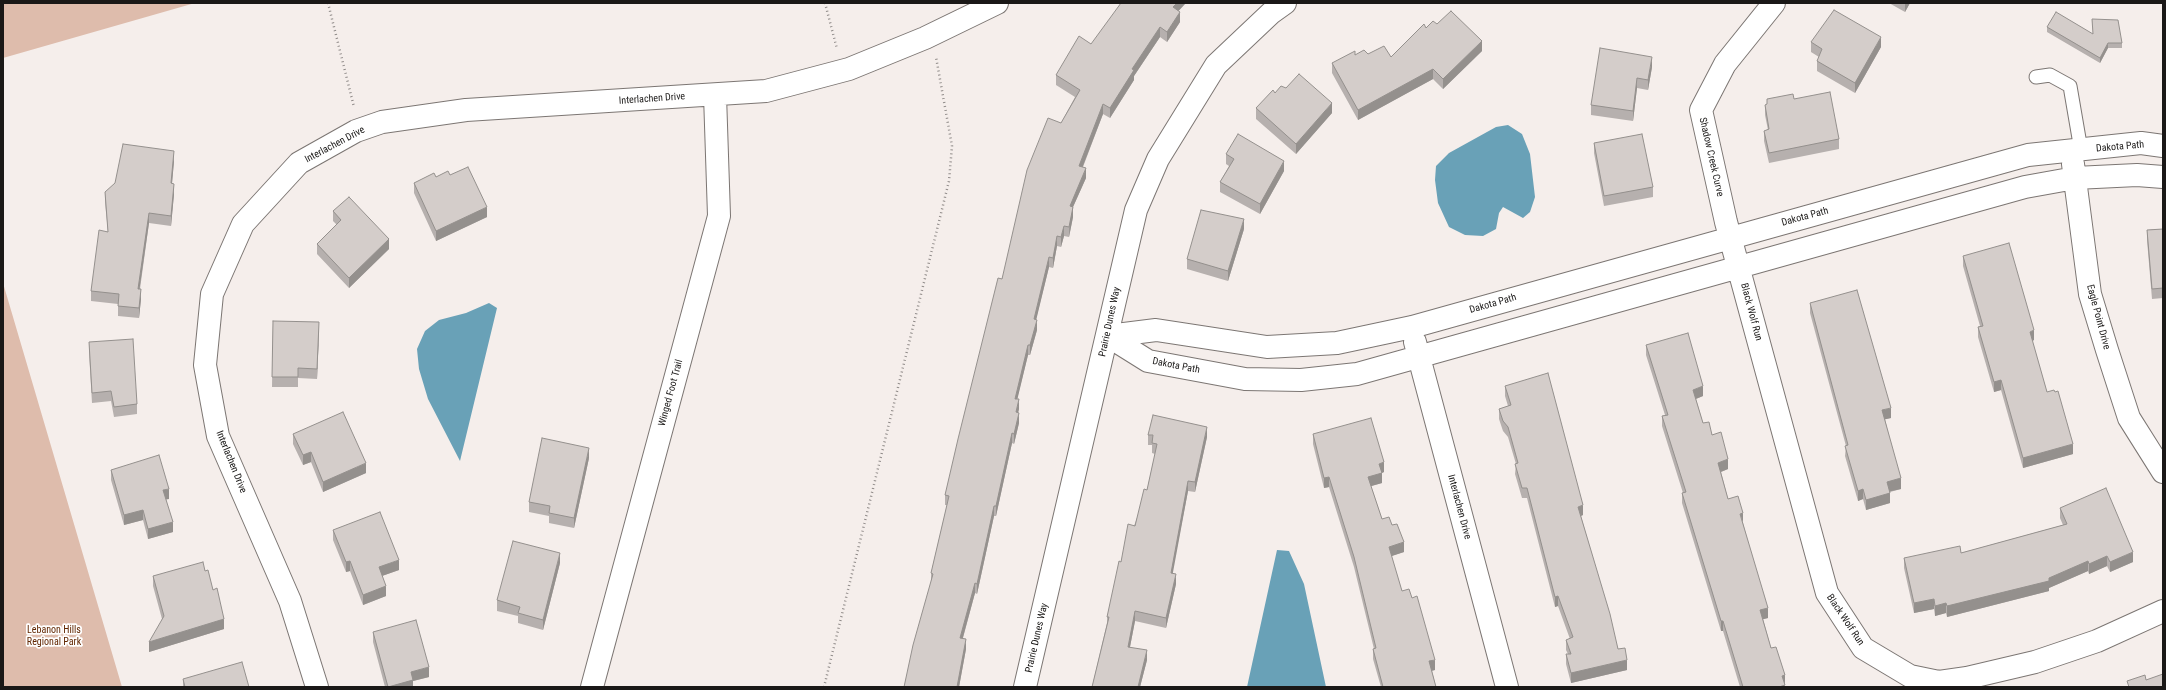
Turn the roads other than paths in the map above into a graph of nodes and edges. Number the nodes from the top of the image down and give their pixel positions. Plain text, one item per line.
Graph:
1 (997, 3) edge
2 (1285, 3) edge
3 (1774, 3) edge
4 (2036, 77) dead end
5 (715, 95) junction
6 (2163, 146) edge
7 (2076, 150) junction
8 (2163, 177) edge
9 (2075, 178) junction
10 (1731, 237) junction
11 (1739, 268) junction
12 (1412, 327) junction
13 (1108, 336) junction
14 (1419, 357) junction
15 (2163, 472) edge
16 (2163, 611) edge
17 (1909, 682) edge
18 (317, 687) edge
19 (592, 687) edge
20 (1025, 687) edge
21 (1507, 687) edge

1 - 5 street, Interlachen Drive
2 - 13 street, Prairie Dunes Way
3 - 10 street, Shadow Creek Curve
4 - 7 lane
5 - 18 street, Interlachen Drive
5 - 19 street, Winged Foot Trail
6 - 7 street, Dakota Path
7 - 9 street, Eagle Point Drive
7 - 10 street, Dakota Path
8 - 9 street, Dakota Path
9 - 11 street, Dakota Path
9 - 15 street, Eagle Point Drive
10 - 11 street, Black Wolf Run
10 - 12 street, Dakota Path
11 - 14 street, Dakota Path
11 - 17 street, Black Wolf Run
12 - 13 street, Dakota Path
12 - 14 street, Interlachen Drive
13 - 14 street, Dakota Path
13 - 20 street, Prairie Dunes Way
14 - 21 street, Interlachen Drive
16 - 17 street, Black Wolf Run

